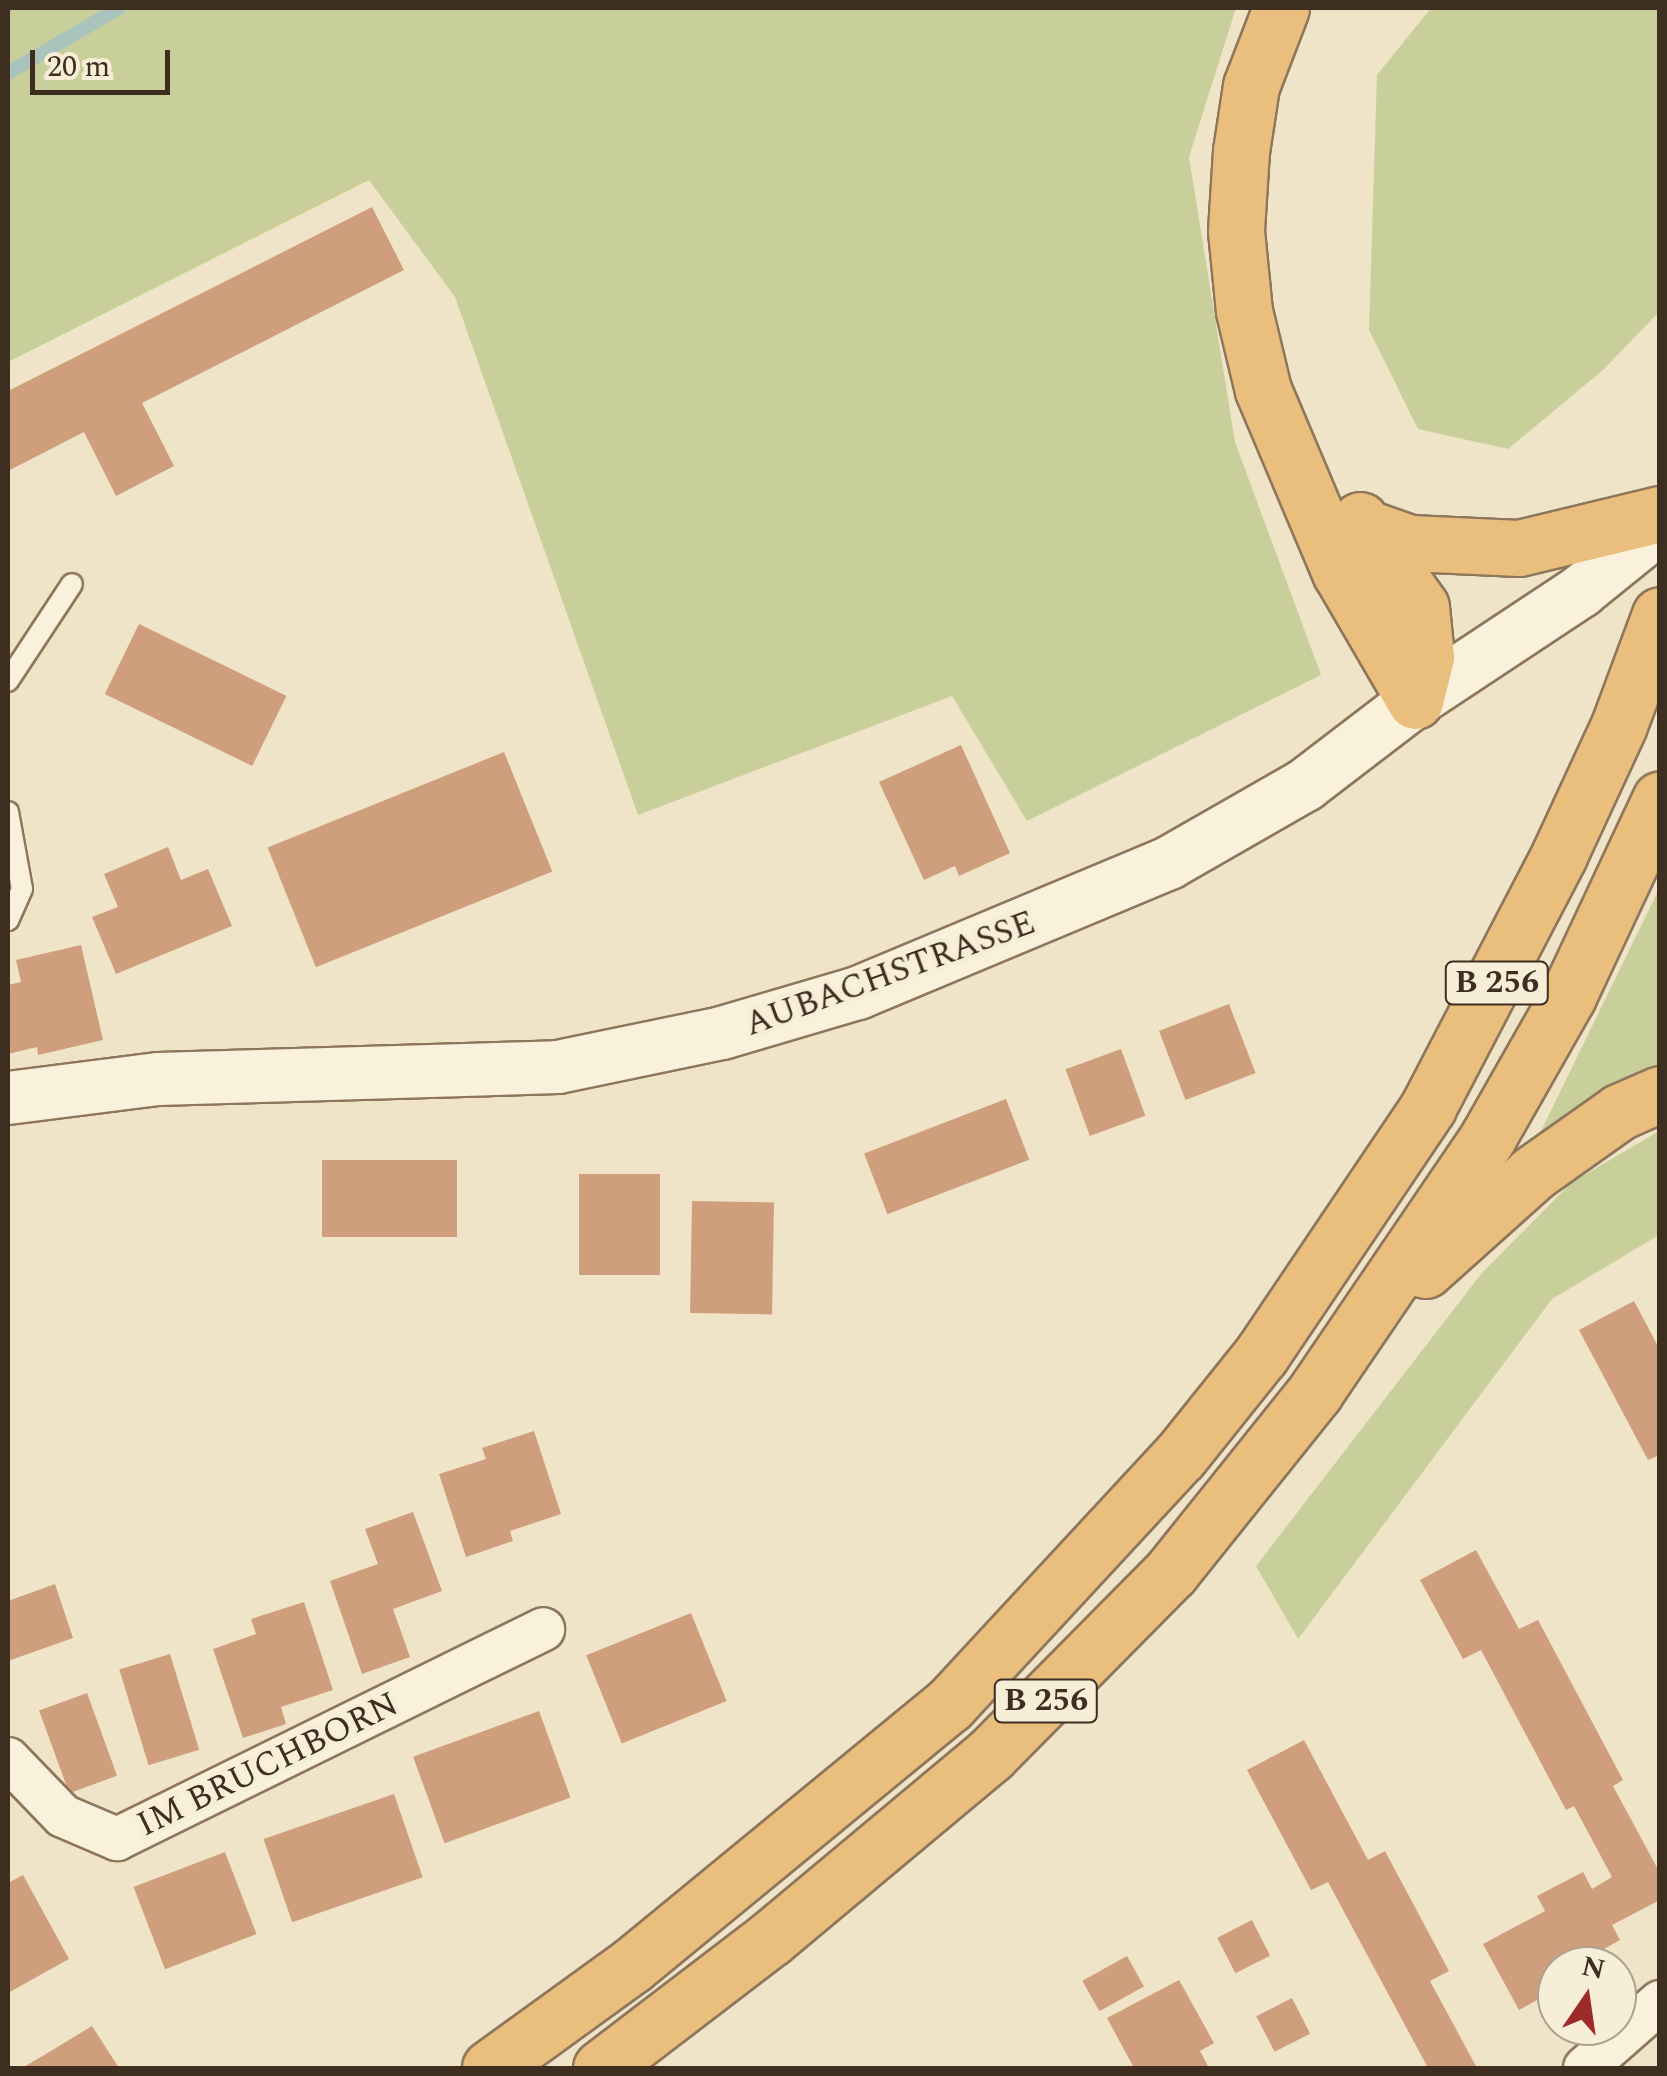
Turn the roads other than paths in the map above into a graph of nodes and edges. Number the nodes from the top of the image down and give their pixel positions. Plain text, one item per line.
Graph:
1 (1281, 8) edge
2 (1296, 456) junction
3 (1660, 514) edge
4 (1660, 527) edge
5 (1368, 528) junction
6 (72, 584) dead end
7 (1660, 615) edge
8 (8, 681) edge
9 (1415, 701) junction
10 (1660, 800) edge
11 (8, 812) edge
12 (8, 920) edge
13 (1660, 1094) edge
14 (8, 1098) edge
15 (1360, 1329) junction
16 (543, 1629) dead end
17 (8, 1759) edge
18 (1660, 2002) edge
19 (490, 2068) edge
20 (601, 2068) edge
21 (1585, 2068) edge

1 - 2 highway
2 - 5 highway
2 - 9 highway
3 - 5 highway
4 - 9 street, AUBACHSTRASSE
5 - 9 highway
6 - 8 lane
7 - 19 highway, B 256
9 - 14 street, AUBACHSTRASSE
10 - 15 highway, B 256
11 - 12 lane
13 - 15 highway
15 - 20 highway, B 256
16 - 17 street, IM BRUCHBORN
18 - 21 street

